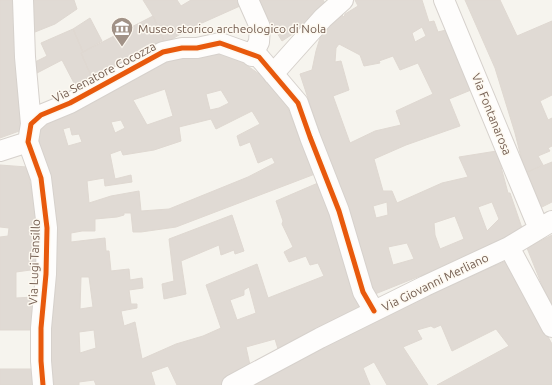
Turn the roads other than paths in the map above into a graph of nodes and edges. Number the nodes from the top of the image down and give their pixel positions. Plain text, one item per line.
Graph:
1 (23, 0) edge
2 (248, 0) edge
3 (343, 0) edge
4 (444, 0) edge
5 (252, 56) junction
6 (273, 74) junction
7 (30, 133) junction
8 (0, 151) edge
9 (545, 225) edge
10 (509, 246) junction
11 (374, 311) junction
12 (552, 327) edge
13 (43, 385) edge
14 (232, 385) edge

1 - 7 street, Via Lugi Tansillo
2 - 5 street
3 - 6 street
4 - 9 street, Via Fontanarosa
5 - 6 street, Via Senatore Cocozza
5 - 7 street, Via Senatore Cocozza
6 - 11 street, Via Senatore Cocozza
7 - 8 street, Via Senatore Cocozza
7 - 13 street, Via Lugi Tansillo
9 - 10 street, Via Giovanni Merliano
10 - 11 street, Via Giovanni Merliano
10 - 12 street
11 - 14 street, Via Giovanni Merliano

